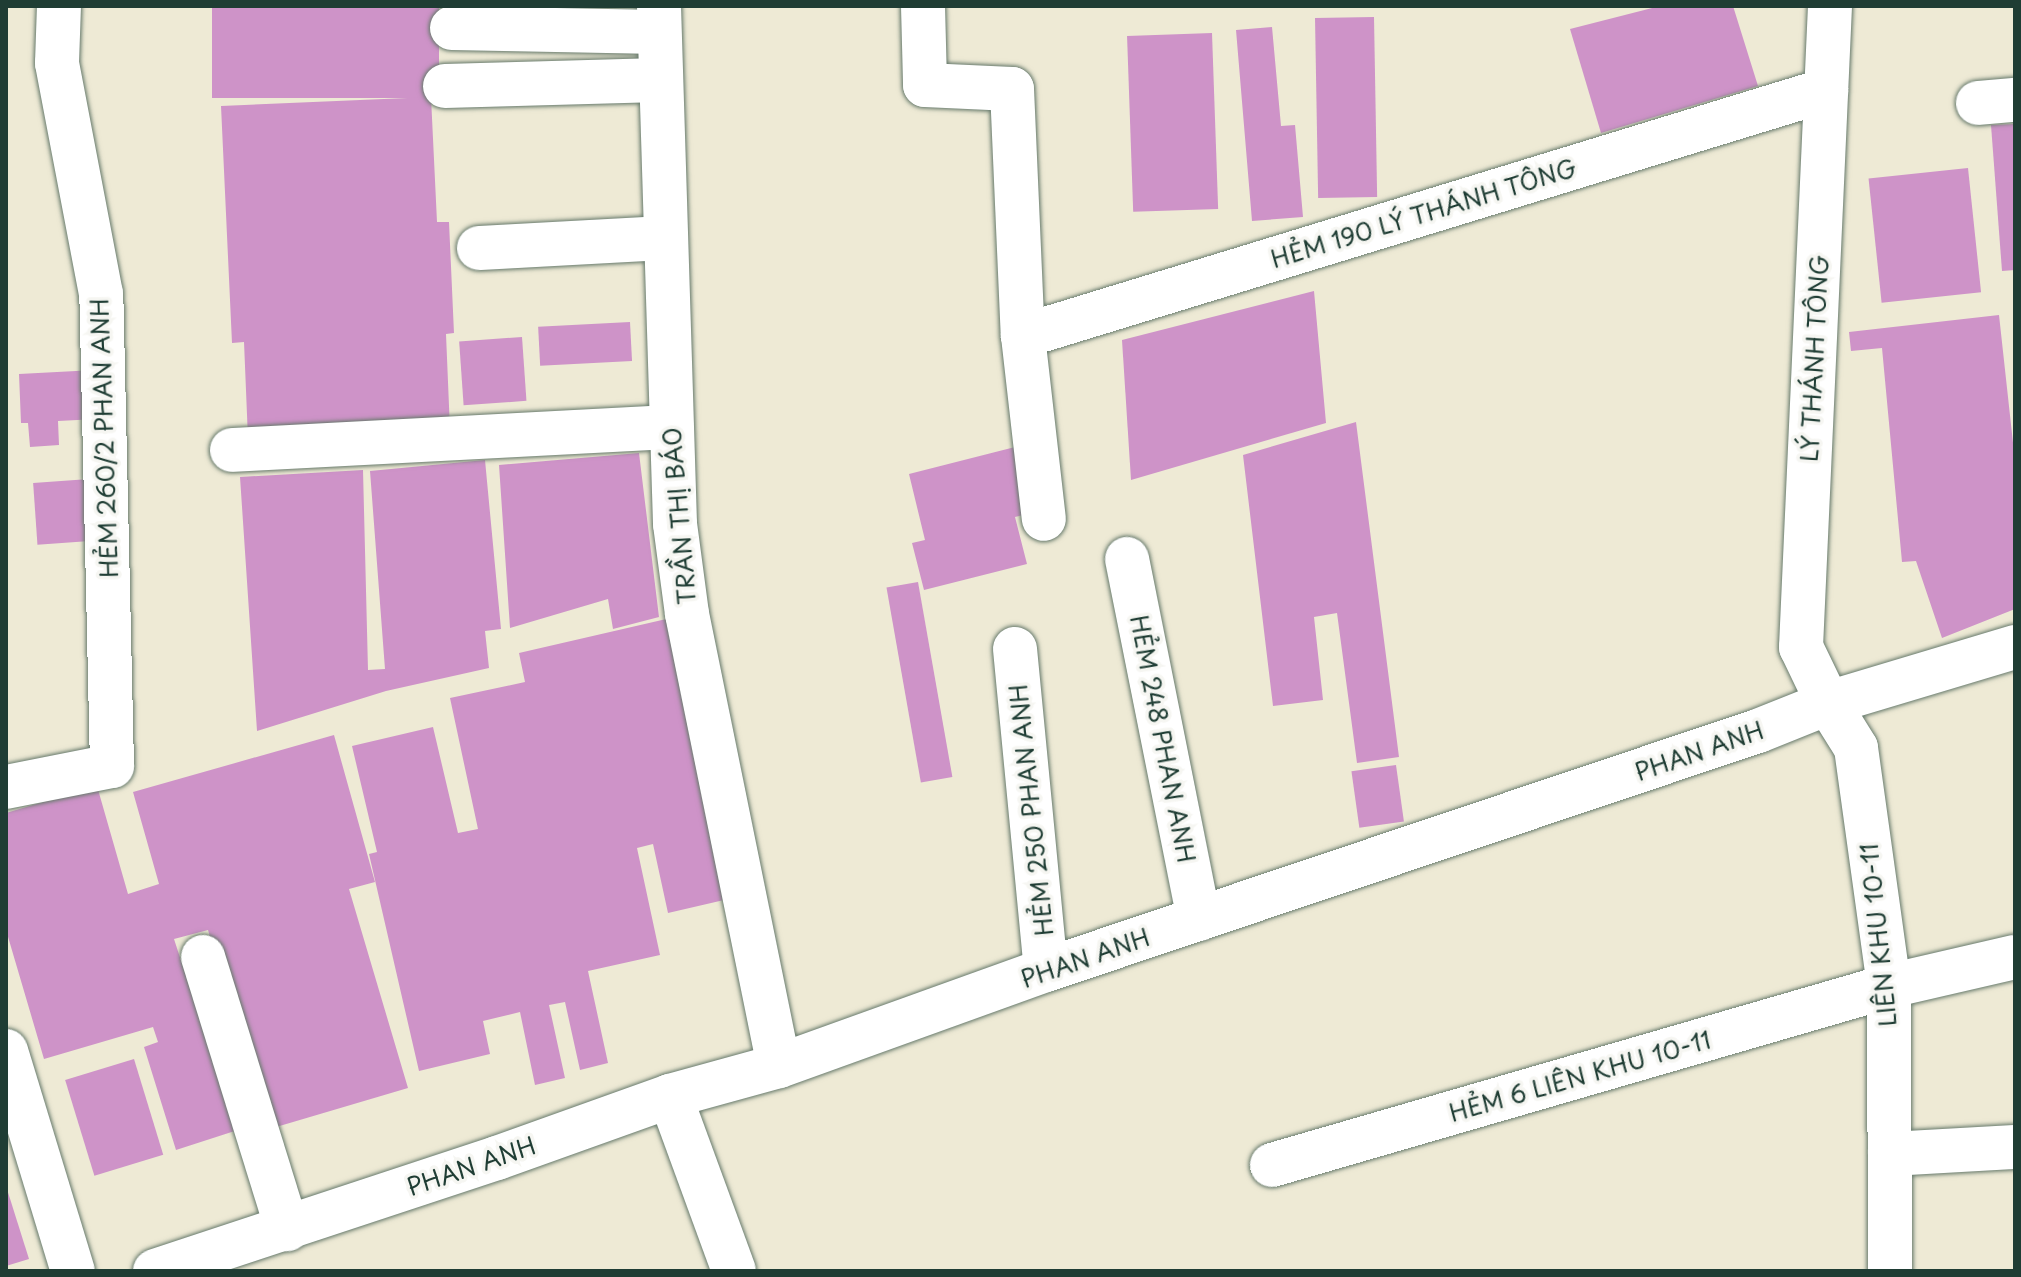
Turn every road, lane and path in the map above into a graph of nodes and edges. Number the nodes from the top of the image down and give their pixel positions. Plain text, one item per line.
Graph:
1 (59, 6) edge
2 (923, 6) edge
3 (1830, 6) edge
4 (659, 19) edge
5 (452, 28) dead end
6 (660, 80) junction
7 (445, 86) dead end
8 (1826, 90) junction
9 (665, 238) junction
10 (479, 248) dead end
11 (1023, 336) junction
12 (671, 427) junction
13 (232, 450) dead end
14 (1044, 519) dead end
15 (1127, 559) dead end
16 (2015, 647) edge
17 (1015, 649) dead end
18 (1828, 703) junction
19 (6, 787) edge
20 (1199, 919) junction
21 (203, 957) dead end
22 (2015, 957) edge
23 (1046, 970) junction
24 (1889, 986) junction
25 (6, 1051) edge
26 (779, 1066) junction
27 (670, 1096) junction
28 (2015, 1147) edge
29 (1890, 1154) junction
30 (1272, 1165) dead end
31 (287, 1229) junction
32 (73, 1271) edge
33 (155, 1271) edge
34 (734, 1271) edge
35 (1890, 1271) edge

1 - 19 street, HẺM 260/2 PHAN ANH
2 - 11 street
3 - 8 street, LÝ THÁNH TÔNG
4 - 5 street
4 - 6 street, TRẦN THỊ BÁO
6 - 7 street
6 - 9 street, TRẦN THỊ BÁO
8 - 11 street, HẺM 190 LÝ THÁNH TÔNG
8 - 18 street, LÝ THÁNH TÔNG
9 - 10 street
9 - 12 street, TRẦN THỊ BÁO
11 - 14 street
12 - 13 street
12 - 26 street, TRẦN THỊ BÁO
15 - 20 street, HẺM 248 PHAN ANH
16 - 18 street, PHAN ANH
17 - 23 street, HẺM 250 PHAN ANH
18 - 20 street, PHAN ANH
18 - 24 street, LIÊN KHU 10-11
20 - 23 street, PHAN ANH
21 - 31 street
22 - 24 street, HẺM 6 LIÊN KHU 10-11
23 - 26 street, PHAN ANH
24 - 29 street, LIÊN KHU 10-11
24 - 30 street, HẺM 6 LIÊN KHU 10-11
25 - 32 street
26 - 27 street, PHAN ANH
27 - 31 street, PHAN ANH
27 - 34 street
28 - 29 street
29 - 35 street, LIÊN KHU 10-11
31 - 33 street, PHAN ANH

